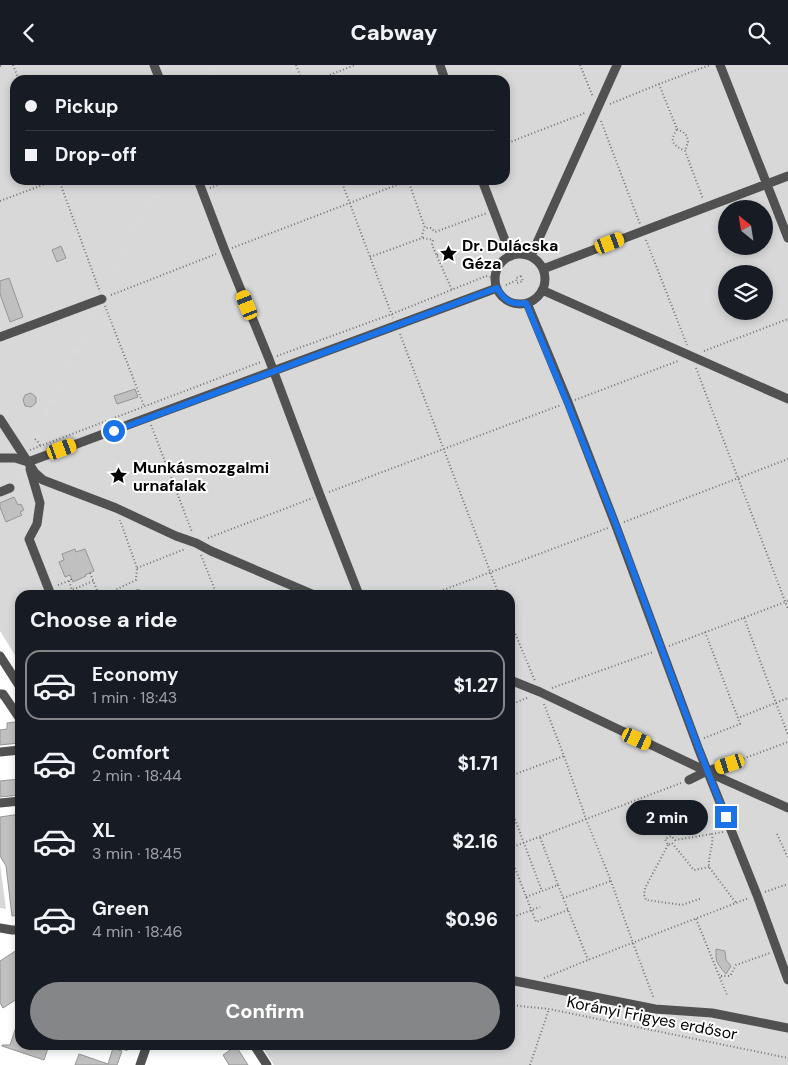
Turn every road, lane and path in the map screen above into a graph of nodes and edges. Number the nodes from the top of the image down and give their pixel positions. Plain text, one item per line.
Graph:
1 (355, 65) edge
2 (580, 65) edge
3 (617, 65) edge
4 (720, 65) edge
5 (330, 75) edge
6 (659, 84) dead end
7 (597, 109) junction
8 (677, 129) junction
9 (685, 151) junction
10 (788, 175) edge
11 (767, 183) junction
12 (43, 185) edge
13 (59, 185) edge
14 (200, 185) edge
15 (218, 185) edge
16 (343, 185) edge
17 (396, 185) edge
18 (411, 185) edge
19 (484, 185) edge
20 (202, 191) junction
21 (0, 201) edge
22 (350, 203) junction
23 (706, 206) junction
24 (494, 211) junction
25 (426, 228) junction
26 (643, 231) junction
27 (422, 238) junction
28 (788, 238) edge
29 (448, 250) dead end
30 (225, 251) junction
31 (437, 255) junction
32 (511, 256) junction
33 (370, 257) junction
34 (530, 257) junction
35 (543, 269) junction
36 (517, 281) dead end
37 (507, 284) dead end
38 (497, 288) junction
39 (452, 290) dead end
40 (542, 290) junction
41 (102, 299) junction
42 (526, 303) junction
43 (788, 319) edge
44 (396, 325) junction
45 (0, 337) edge
46 (691, 356) junction
47 (273, 370) junction
48 (788, 399) edge
49 (568, 402) junction
50 (149, 418) junction
51 (0, 419) edge
52 (444, 450) junction
53 (0, 458) edge
54 (28, 462) junction
55 (10, 488) tunnel mouth
56 (0, 492) edge
57 (320, 495) junction
58 (116, 508) junction
59 (196, 543) junction
60 (137, 568) junction
61 (90, 573) dead end
62 (71, 577) dead end
63 (69, 581) junction
64 (93, 581) junction
65 (49, 590) edge
66 (53, 590) edge
67 (97, 590) edge
68 (117, 590) edge
69 (215, 590) edge
70 (302, 590) edge
71 (357, 590) edge
72 (497, 590) edge
73 (787, 601) edge
74 (788, 609) edge
75 (744, 618) junction
76 (705, 632) junction
77 (515, 633) edge
78 (662, 649) junction
79 (0, 656) edge
80 (15, 679) edge
81 (515, 682) edge
82 (540, 692) junction
83 (0, 694) edge
84 (788, 698) edge
85 (515, 703) edge
86 (776, 703) junction
87 (15, 711) edge
88 (738, 718) junction
89 (788, 735) edge
90 (696, 742) junction
91 (788, 742) edge
92 (15, 750) edge
93 (0, 752) edge
94 (564, 756) junction
95 (730, 764) joint
96 (707, 771) junction
97 (515, 774) edge
98 (688, 780) joint
99 (15, 802) edge
100 (0, 803) edge
101 (788, 808) edge
102 (515, 819) edge
103 (586, 819) junction
104 (731, 829) junction
105 (712, 834) junction
106 (777, 834) dead end
107 (540, 837) junction
108 (675, 840) junction
109 (524, 843) junction
110 (672, 843) junction
111 (668, 845) junction
112 (515, 846) edge
113 (788, 859) edge
114 (709, 867) junction
115 (515, 868) edge
116 (611, 881) junction
117 (787, 884) edge
118 (558, 885) junction
119 (788, 889) edge
120 (542, 891) junction
121 (757, 895) junction
122 (526, 897) junction
123 (564, 898) junction
124 (702, 898) dead end
125 (736, 903) junction
126 (540, 907) dead end
127 (532, 910) junction
128 (568, 911) junction
129 (515, 916) edge
130 (696, 919) junction
131 (0, 928) edge
132 (15, 930) edge
133 (633, 943) junction
134 (777, 951) junction
135 (588, 960) junction
136 (720, 976) junction
137 (788, 980) edge
138 (515, 981) edge
139 (530, 984) junction
140 (727, 995) dead end
141 (515, 1006) edge
142 (549, 1009) junction
143 (655, 1009) junction
144 (788, 1028) edge
145 (145, 1050) edge
146 (257, 1050) edge
147 (788, 1058) edge
148 (140, 1065) edge
149 (267, 1065) edge
150 (530, 1065) edge

1 - 5 path
2 - 7 path
3 - 7 street
4 - 11 street
6 - 8 path
7 - 26 path
7 - 34 street
8 - 9 path
8 - 9 path
9 - 23 path
10 - 11 street
11 - 23 street
11 - 28 street
12 - 21 path
13 - 41 path
14 - 20 street
15 - 20 path
16 - 22 path
17 - 22 path
18 - 25 path
19 - 24 street
20 - 30 street
22 - 30 path
22 - 33 path
23 - 26 street
24 - 25 path
24 - 32 street
25 - 27 path
26 - 35 street
26 - 46 path
27 - 31 path
27 - 33 path
29 - 31 path
30 - 41 path
30 - 47 street
31 - 39 path
32 - 34 street
32 - 38 street
33 - 44 path
34 - 35 street
35 - 40 street
36 - 37 path
38 - 42 street
38 - 44 street
40 - 42 street
40 - 46 street
41 - 45 street
41 - 50 path
42 - 49 street
43 - 46 path
44 - 47 street
44 - 52 path
46 - 48 street
46 - 49 path
46 - 73 path
47 - 50 street
47 - 57 street
49 - 52 path
49 - 78 street
50 - 54 street
50 - 59 path
51 - 54 street
52 - 57 path
52 - 72 path
53 - 54 street
54 - 58 street
54 - 65 street
55 - 56 street
57 - 59 path
57 - 71 street
58 - 59 street
58 - 60 path
59 - 60 path
59 - 69 path
59 - 70 street
60 - 68 path
61 - 64 path
62 - 63 path
63 - 64 path
63 - 66 path
64 - 67 path
73 - 74 path
73 - 75 path
75 - 76 path
75 - 86 path
76 - 78 path
76 - 88 path
77 - 82 path
78 - 82 path
78 - 90 street
79 - 80 street
81 - 82 street
82 - 85 path
82 - 94 path
82 - 96 street
83 - 87 street
84 - 86 path
86 - 88 path
86 - 89 path
88 - 90 path
90 - 96 street
91 - 95 path
92 - 93 street
94 - 97 path
94 - 103 path
95 - 96 street
96 - 98 street
96 - 101 street
96 - 104 street
98 - 103 path
99 - 100 street
102 - 109 path
103 - 107 path
103 - 116 path
104 - 105 path
104 - 121 street
105 - 108 path
105 - 114 path
106 - 113 path
107 - 109 path
107 - 118 path
108 - 110 path
108 - 111 path
109 - 112 path
109 - 120 path
110 - 111 path
110 - 114 path
111 - 124 path
114 - 125 path
115 - 122 path
116 - 123 path
116 - 133 path
117 - 119 path
117 - 121 path
118 - 120 path
118 - 123 path
120 - 122 path
121 - 125 path
121 - 134 street
122 - 127 path
123 - 128 path
125 - 130 path
126 - 127 path
127 - 128 path
127 - 129 path
128 - 135 path
130 - 133 path
130 - 136 path
131 - 132 street
133 - 135 path
133 - 143 path
134 - 136 path
134 - 137 street
135 - 139 path
136 - 140 path
138 - 139 street
139 - 143 street
141 - 142 path, Korányi Frigyes erdősor
142 - 147 path, Korányi Frigyes erdősor
142 - 150 path
143 - 144 street
145 - 148 street
146 - 149 street

